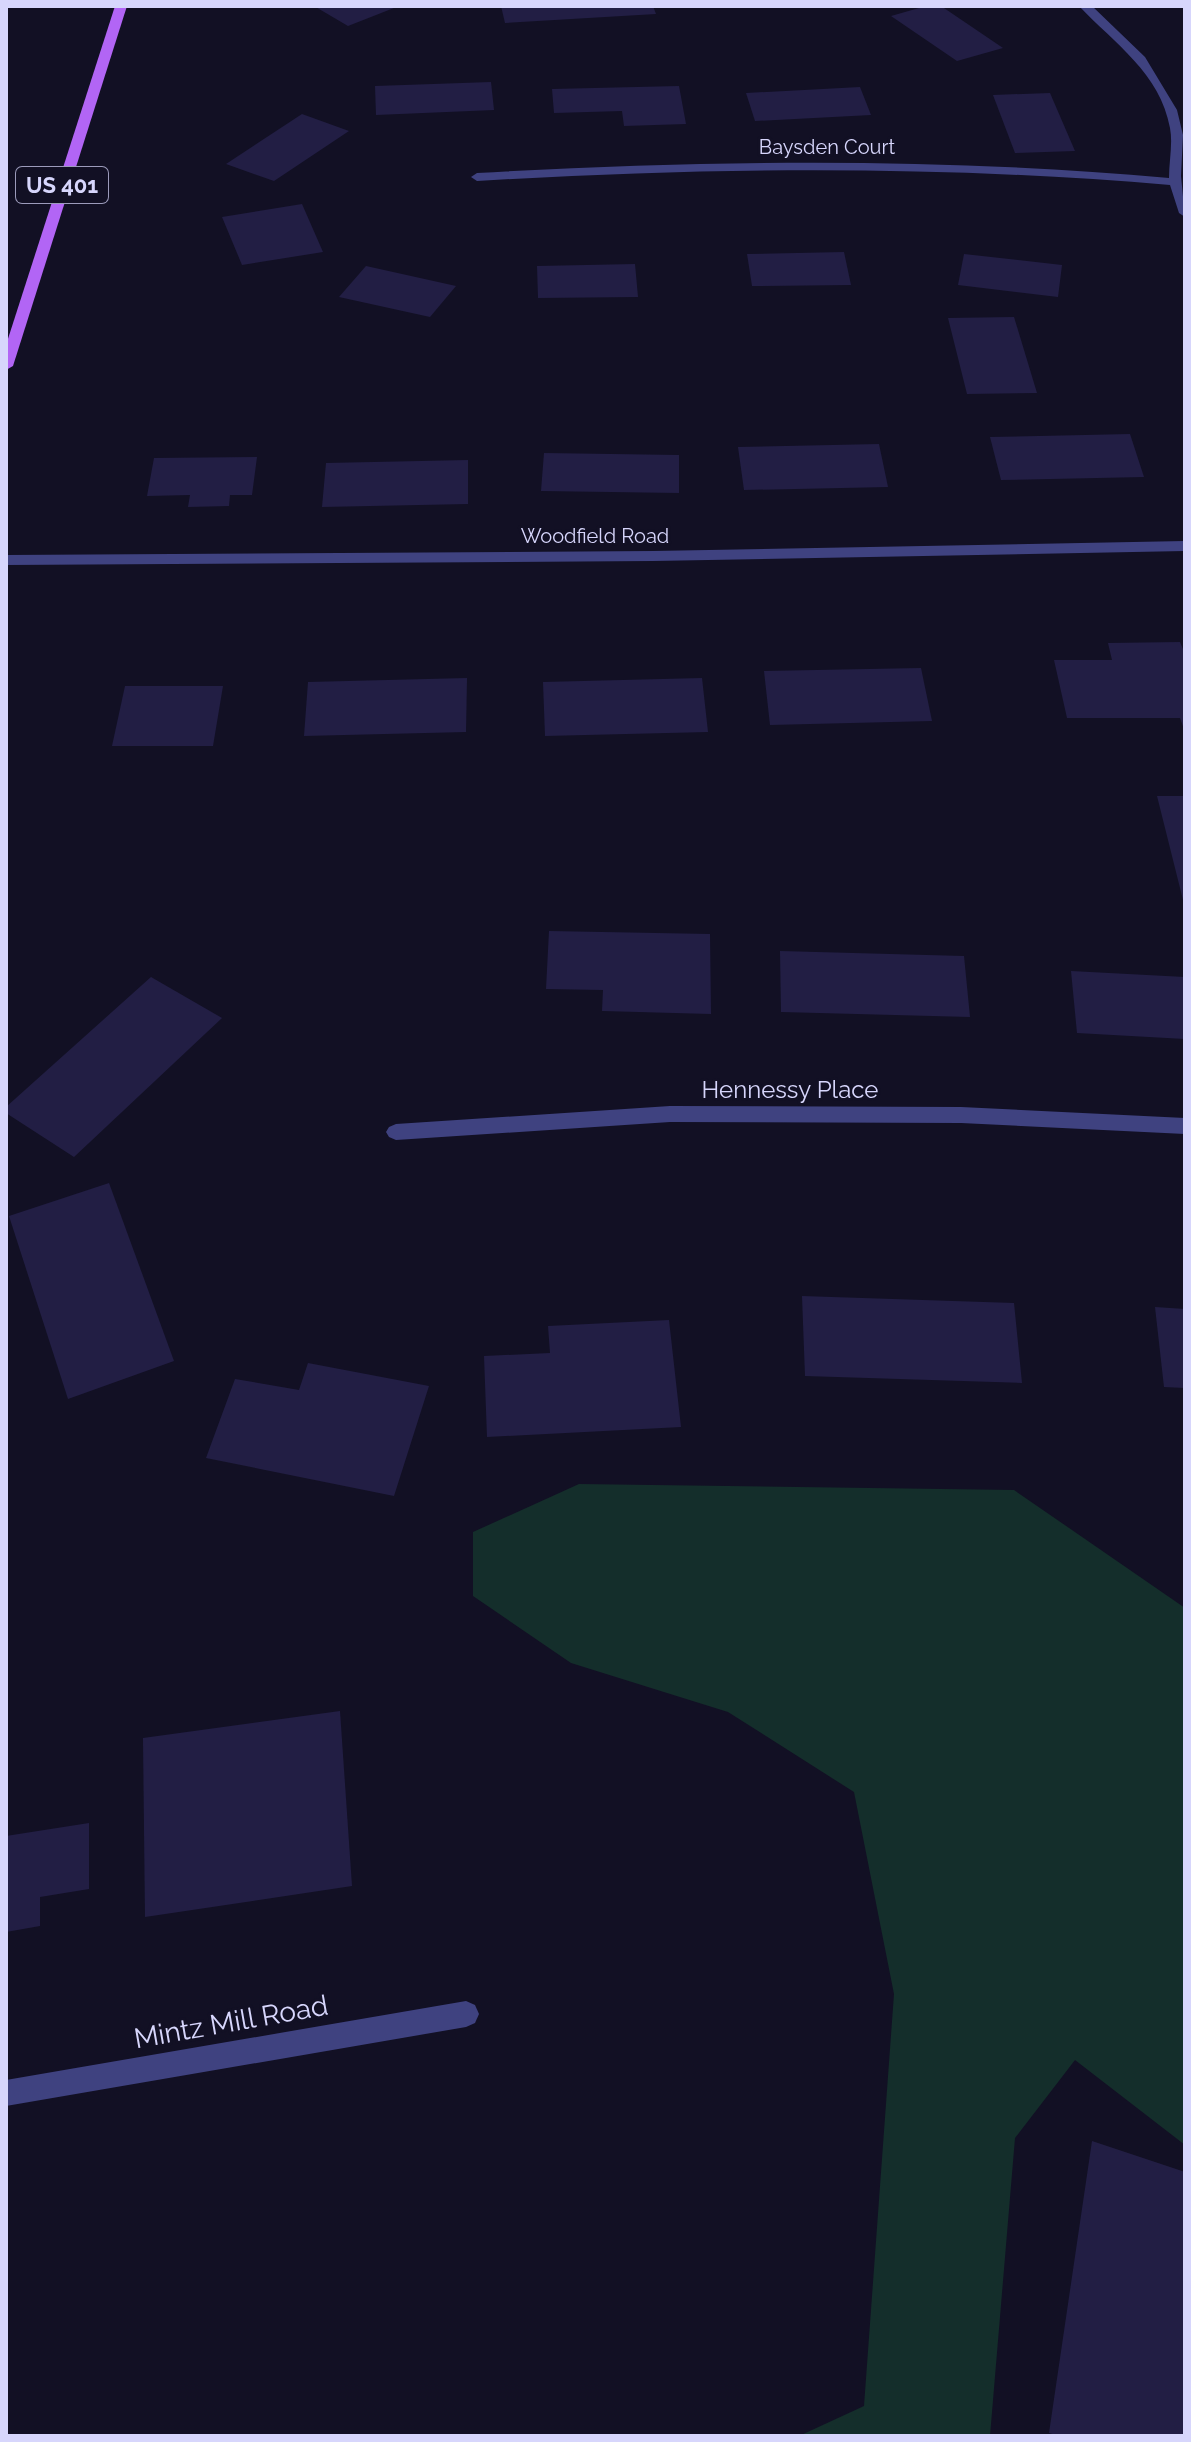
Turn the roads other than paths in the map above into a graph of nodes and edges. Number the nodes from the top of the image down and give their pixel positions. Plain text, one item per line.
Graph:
1 (121, 6) edge
2 (1085, 6) edge
3 (477, 177) dead end
4 (1175, 182) junction
5 (1185, 213) edge
6 (6, 366) edge
7 (1185, 546) edge
8 (6, 560) edge
9 (1185, 1126) edge
10 (396, 1132) dead end
11 (466, 2014) dead end
12 (6, 2093) edge

1 - 6 main road, US 401
2 - 4 street
3 - 4 street, Baysden Court
4 - 5 street
7 - 8 street, Woodfield Road
9 - 10 street, Hennessy Place
11 - 12 street, Mintz Mill Road

